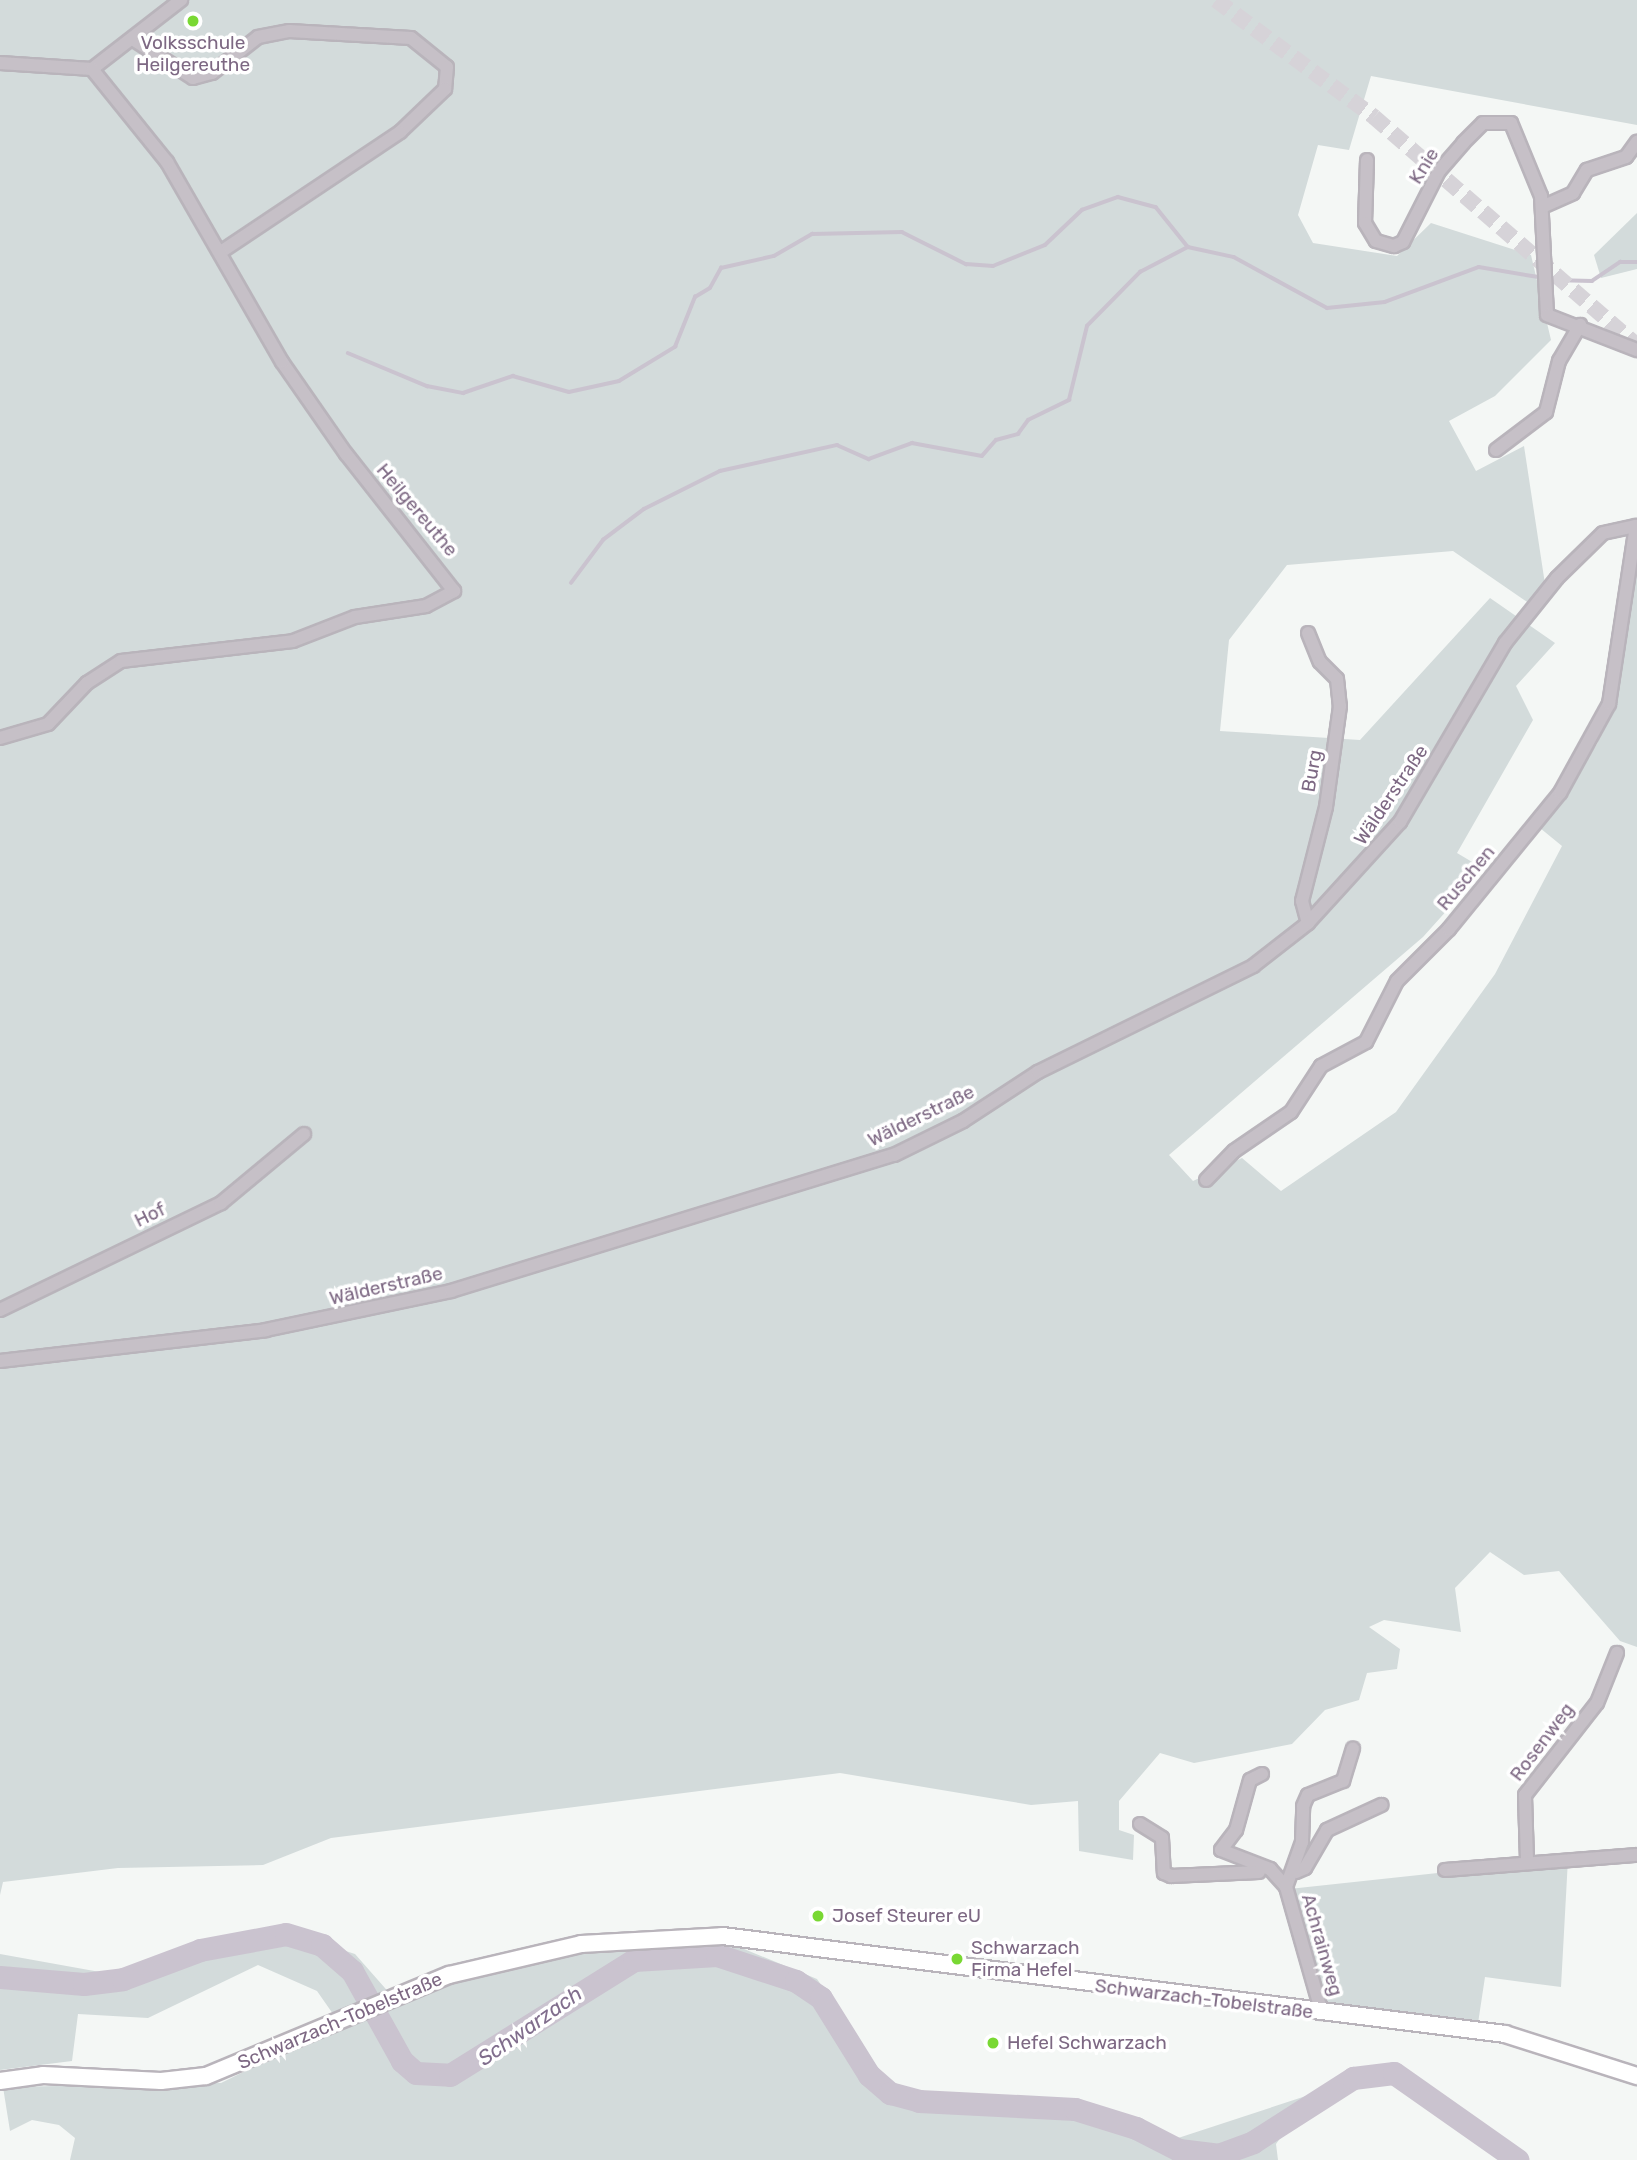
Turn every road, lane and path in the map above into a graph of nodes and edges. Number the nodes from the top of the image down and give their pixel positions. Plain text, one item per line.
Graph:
1 (181, 0) edge
2 (134, 40) junction
3 (0, 63) edge
4 (92, 69) junction
5 (1637, 142) edge
6 (1367, 160) dead end
7 (1542, 207) junction
8 (223, 250) junction
9 (1580, 325) junction
10 (1637, 350) edge
11 (1496, 450) dead end
12 (1636, 526) edge
13 (1308, 633) dead end
14 (0, 738) edge
15 (1308, 923) junction
16 (304, 1134) dead end
17 (1206, 1180) dead end
18 (0, 1310) edge
19 (0, 1361) edge
20 (1617, 1653) dead end
21 (1353, 1749) dead end
22 (1262, 1774) dead end
23 (1381, 1805) dead end
24 (1140, 1824) dead end
25 (1637, 1855) edge
26 (1527, 1860) junction
27 (1445, 1870) dead end
28 (1296, 1872) junction
29 (1283, 1883) junction
30 (1322, 2013) junction
31 (1635, 2078) edge
32 (0, 2081) edge

1 - 2 street
2 - 4 street
2 - 8 street
3 - 4 street
4 - 8 street, Heilgereuthe
5 - 7 street
6 - 7 street, Knie
7 - 9 street, Knie
8 - 14 street, Heilgereuthe
9 - 10 street, Knie
9 - 11 street
12 - 15 street, Wälderstraße
12 - 17 street, Ruschen
13 - 15 street, Burg
15 - 19 street, Wälderstraße
16 - 18 street, Hof
20 - 26 street, Rosenweg
21 - 28 street, Achrainweg
22 - 29 street, Achrainweg
23 - 28 street, Achrainweg
24 - 29 street, Achrainweg
25 - 26 street
26 - 27 street
28 - 29 street, Achrainweg
29 - 30 street, Achrainweg
30 - 31 main road, Schwarzach-Tobelstraße
30 - 32 main road, Schwarzach-Tobelstraße

